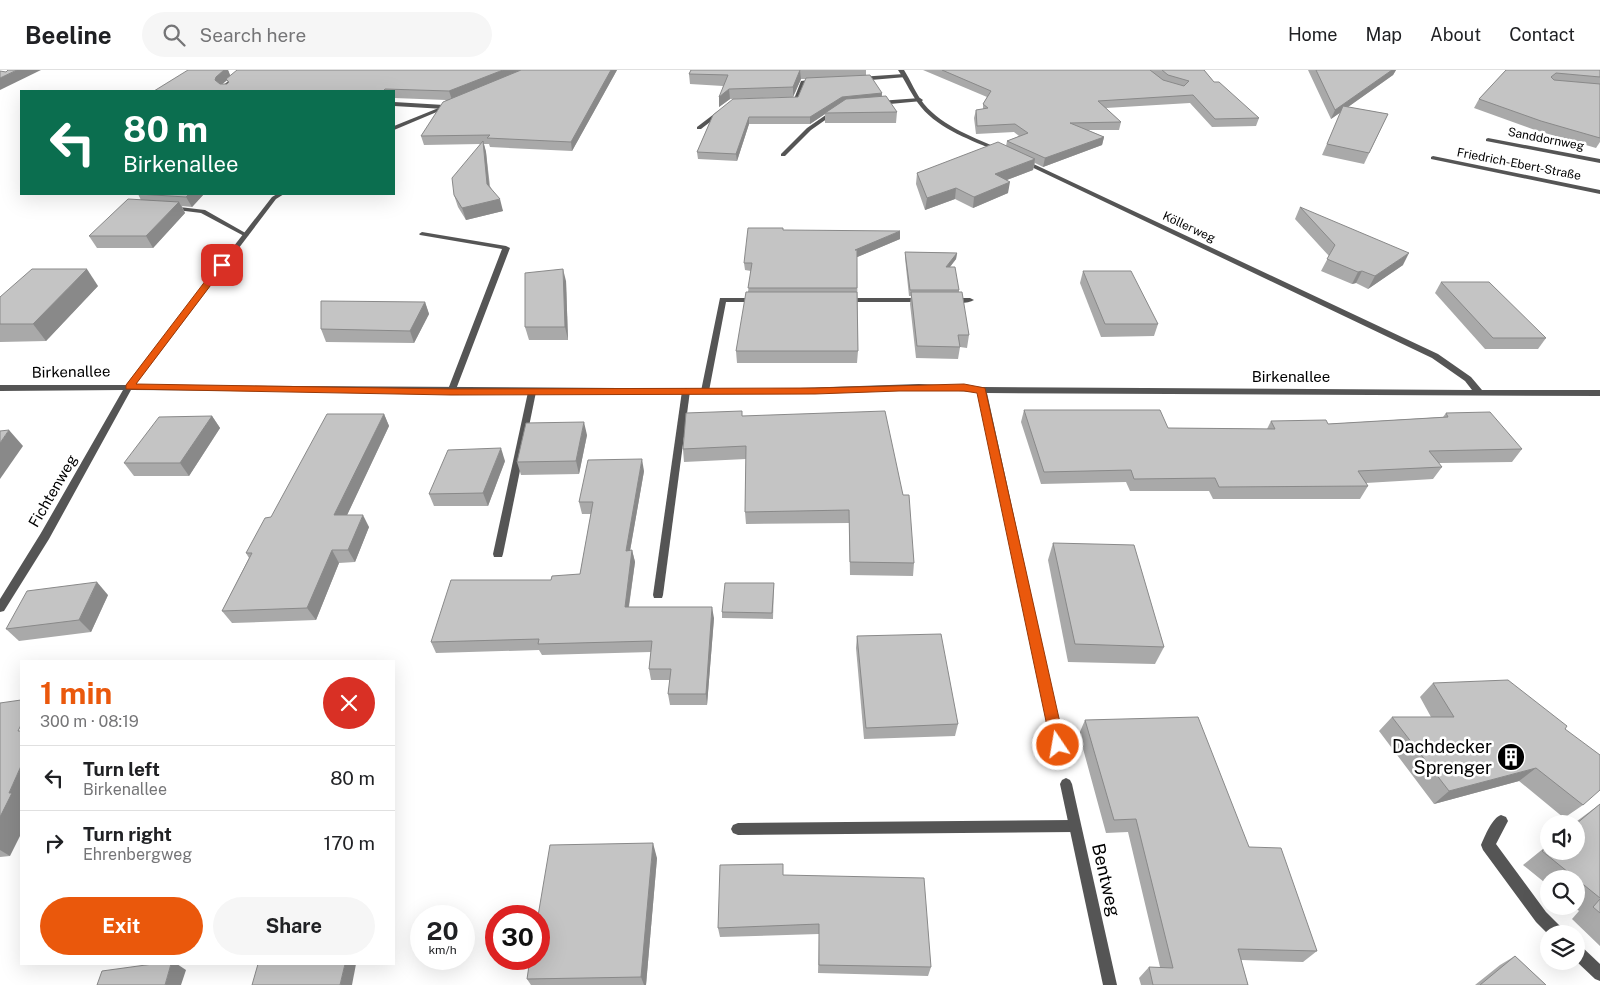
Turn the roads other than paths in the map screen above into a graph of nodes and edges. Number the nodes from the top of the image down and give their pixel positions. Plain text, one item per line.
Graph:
1 (244, 70) edge
2 (902, 73) edge
3 (849, 79) edge
4 (821, 81) edge
5 (226, 90) edge
6 (920, 100) junction
7 (778, 101) edge
8 (395, 104) edge
9 (452, 104) edge
10 (872, 104) edge
11 (844, 106) edge
12 (444, 108) junction
13 (726, 108) edge
14 (395, 110) edge
15 (433, 112) junction
16 (395, 128) edge
17 (699, 128) dead end
18 (1488, 140) dead end
19 (783, 155) dead end
20 (1011, 156) edge
21 (1433, 158) dead end
22 (1020, 160) edge
23 (1600, 161) edge
24 (1600, 192) edge
25 (278, 195) edge
26 (167, 208) edge
27 (246, 234) junction
28 (422, 234) dead end
29 (772, 300) edge
30 (842, 300) edge
31 (931, 300) edge
32 (941, 300) edge
33 (970, 300) dead end
34 (129, 387) junction
35 (0, 388) edge
36 (982, 390) junction
37 (686, 391) junction
38 (705, 391) junction
39 (451, 392) junction
40 (532, 392) junction
41 (1480, 392) junction
42 (1600, 393) edge
43 (498, 554) dead end
44 (658, 595) dead end
45 (0, 608) edge
46 (1058, 745) dead end
47 (1066, 784) dead end
48 (1501, 821) dead end
49 (1074, 826) junction
50 (738, 829) dead end
51 (1549, 925) edge
52 (1585, 960) edge
53 (1600, 974) edge
54 (1110, 985) edge

1 - 5 street
2 - 3 street
2 - 6 street
4 - 7 street
6 - 10 street
6 - 20 street
8 - 12 street
9 - 12 street
11 - 19 street
12 - 15 street
13 - 17 street
14 - 15 street
15 - 16 street
18 - 23 street, Sanddornweg
21 - 24 street, Friedrich-Ebert-Straße
22 - 41 street, Köllerweg
25 - 27 street, Fichtenweg
26 - 27 street
27 - 34 street, Fichtenweg
28 - 39 street
29 - 38 street
30 - 31 street
32 - 33 street
34 - 35 street, Birkenallee
34 - 39 street, Birkenallee
34 - 45 street, Fichtenweg
36 - 38 street, Birkenallee
36 - 41 street, Birkenallee
36 - 46 street
37 - 38 street, Birkenallee
37 - 40 street, Birkenallee
37 - 44 street
39 - 40 street, Birkenallee
40 - 43 street
41 - 42 street, Birkenallee
47 - 49 street, Bentweg
48 - 51 street
49 - 50 street
49 - 54 street, Bentweg
52 - 53 street

